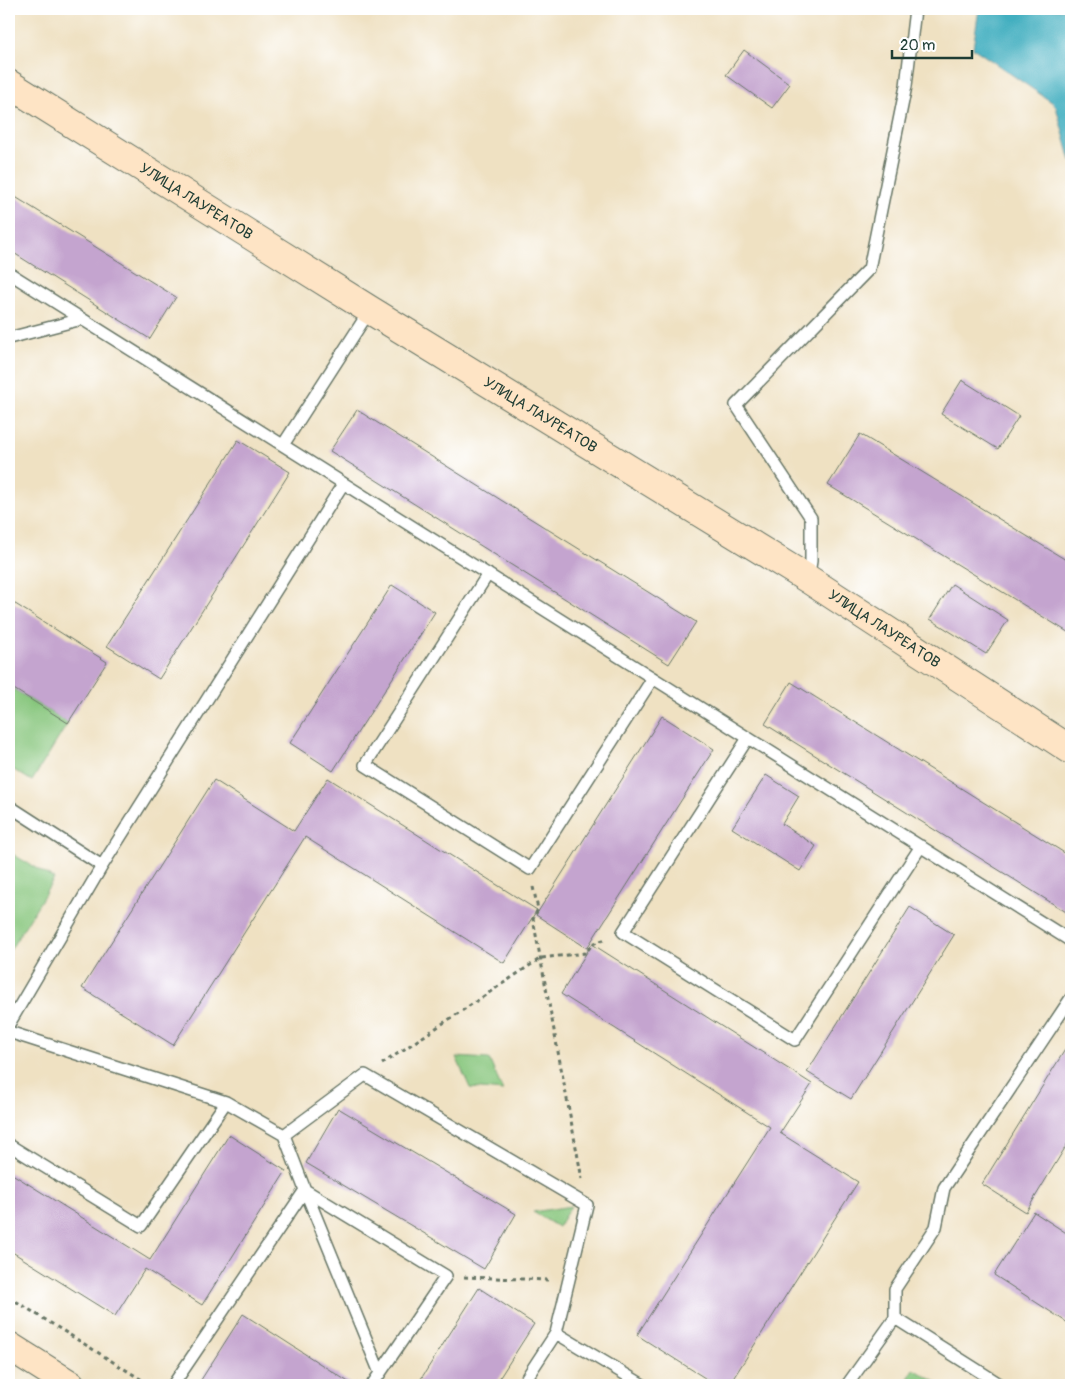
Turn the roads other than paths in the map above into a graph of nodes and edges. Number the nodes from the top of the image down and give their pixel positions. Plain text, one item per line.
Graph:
1 (915, 9) edge
2 (9, 84) edge
3 (9, 273) edge
4 (370, 310) junction
5 (82, 319) junction
6 (9, 338) edge
7 (283, 445) junction
8 (343, 484) junction
9 (488, 574) junction
10 (808, 579) junction
11 (653, 678) junction
12 (748, 738) junction
13 (1071, 750) edge
14 (9, 806) edge
15 (921, 846) junction
16 (102, 866) junction
17 (1071, 941) edge
18 (1071, 998) edge
19 (9, 1024) edge
20 (9, 1032) edge
21 (226, 1102) junction
22 (284, 1135) junction
23 (9, 1145) edge
24 (305, 1190) junction
25 (895, 1318) junction
26 (556, 1333) junction
27 (9, 1346) edge
28 (380, 1373) junction
29 (71, 1385) edge
30 (173, 1385) edge
31 (372, 1385) edge
32 (522, 1385) edge
33 (643, 1385) edge
34 (847, 1385) edge
35 (1001, 1385) edge

1 - 10 lane
2 - 4 street, УЛИЦА ЛАУРЕАТОВ
3 - 5 lane
4 - 7 lane
4 - 10 street, УЛИЦА ЛАУРЕАТОВ
5 - 6 lane
5 - 7 lane
7 - 8 lane
8 - 9 lane
8 - 16 lane
9 - 11 lane
9 - 11 lane
10 - 13 street, УЛИЦА ЛАУРЕАТОВ
11 - 12 lane
12 - 15 lane
12 - 15 lane
14 - 16 lane
15 - 17 lane
16 - 19 lane
18 - 25 lane
20 - 21 lane
21 - 22 lane
21 - 23 lane
22 - 24 lane
22 - 26 lane
24 - 28 lane
24 - 28 lane
24 - 30 lane
25 - 34 lane
25 - 35 lane
26 - 32 lane
26 - 33 lane
27 - 29 street
28 - 31 lane

